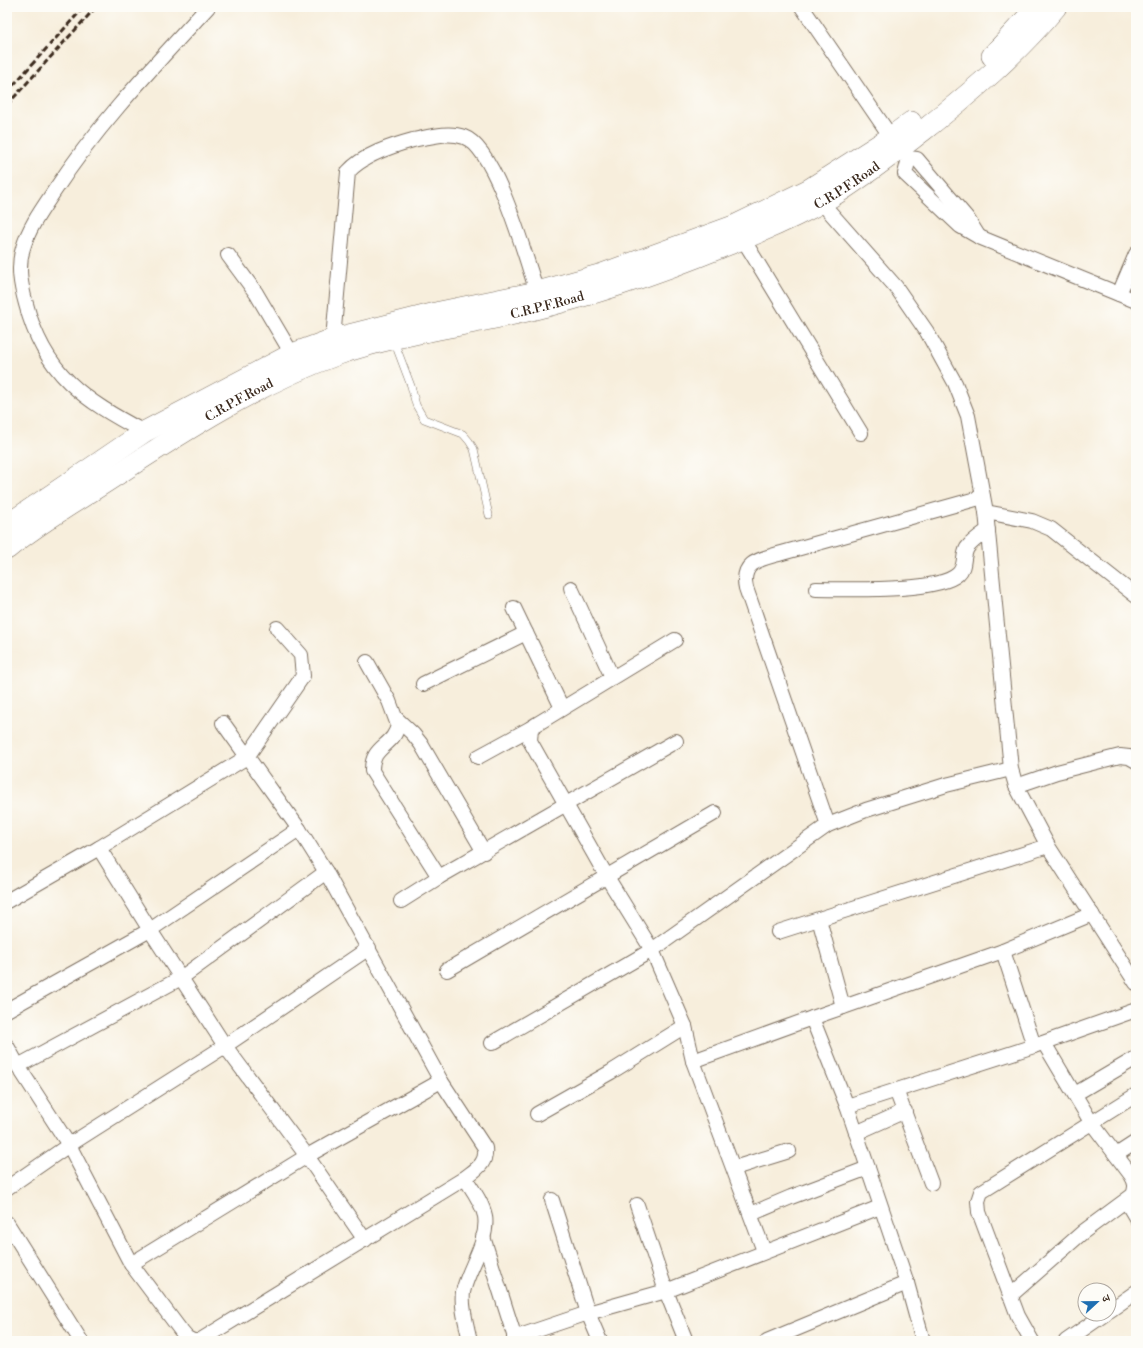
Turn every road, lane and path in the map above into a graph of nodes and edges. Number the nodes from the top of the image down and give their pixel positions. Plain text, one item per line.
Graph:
1 (208, 7) edge
2 (802, 7) edge
3 (1037, 7) edge
4 (1056, 7) edge
5 (900, 148) junction
6 (821, 202) junction
7 (743, 239) junction
8 (1136, 254) edge
9 (228, 255) dead end
10 (537, 292) junction
11 (1119, 294) junction
12 (1136, 301) edge
13 (333, 339) junction
14 (393, 339) junction
15 (292, 354) junction
16 (144, 432) junction
17 (861, 433) dead end
18 (983, 497) junction
19 (986, 512) junction
20 (489, 515) dead end
21 (7, 525) edge
22 (988, 530) junction
23 (7, 549) edge
24 (571, 588) dead end
25 (816, 589) dead end
26 (1136, 596) edge
27 (514, 608) dead end
28 (276, 628) dead end
29 (526, 633) junction
30 (675, 640) dead end
31 (367, 662) dead end
32 (612, 677) junction
33 (422, 684) dead end
34 (562, 708) junction
35 (396, 719) junction
36 (223, 723) dead end
37 (531, 728) junction
38 (676, 741) dead end
39 (247, 757) junction
40 (478, 757) dead end
41 (1136, 760) edge
42 (1011, 770) junction
43 (1016, 786) junction
44 (565, 804) junction
45 (715, 813) dead end
46 (828, 825) junction
47 (300, 830) junction
48 (1048, 846) junction
49 (99, 848) junction
50 (484, 852) junction
51 (326, 872) junction
52 (439, 877) junction
53 (607, 877) junction
54 (7, 901) edge
55 (401, 901) dead end
56 (1092, 914) junction
57 (819, 919) junction
58 (150, 930) junction
59 (778, 932) dead end
60 (369, 948) junction
61 (652, 950) junction
62 (1003, 951) junction
63 (447, 970) dead end
64 (181, 978) junction
65 (1136, 983) edge
66 (843, 1007) junction
67 (7, 1010) edge
68 (1136, 1010) edge
69 (812, 1018) junction
70 (684, 1026) junction
71 (492, 1043) dead end
72 (1039, 1045) junction
73 (225, 1046) junction
74 (7, 1048) edge
75 (1136, 1058) edge
76 (693, 1061) junction
77 (18, 1066) junction
78 (441, 1082) junction
79 (896, 1090) junction
80 (1075, 1094) junction
81 (1136, 1095) edge
82 (848, 1106) junction
83 (904, 1111) junction
84 (537, 1114) dead end
85 (1091, 1122) junction
86 (856, 1133) junction
87 (1136, 1142) edge
88 (69, 1145) junction
89 (789, 1151) dead end
90 (1116, 1155) junction
91 (307, 1156) junction
92 (734, 1168) junction
93 (868, 1168) junction
94 (465, 1178) junction
95 (931, 1183) dead end
96 (7, 1188) edge
97 (552, 1200) dead end
98 (1126, 1201) junction
99 (637, 1205) dead end
100 (880, 1207) junction
101 (751, 1214) junction
102 (1136, 1218) edge
103 (7, 1223) edge
104 (483, 1236) junction
105 (365, 1240) junction
106 (764, 1251) junction
107 (131, 1264) junction
108 (907, 1283) junction
109 (666, 1291) junction
110 (1136, 1292) edge
111 (1010, 1296) junction
112 (1117, 1305) edge
113 (588, 1313) junction
114 (1093, 1322) edge
115 (515, 1340) edge
116 (81, 1341) edge
117 (193, 1341) edge
118 (470, 1341) edge
119 (600, 1341) edge
120 (686, 1341) edge
121 (767, 1341) edge
122 (923, 1341) edge
123 (1032, 1341) edge
124 (1066, 1341) edge

1 - 16 street
2 - 5 street
3 - 5 main road, C.R.P.F.Road
4 - 5 main road, C.R.P.F.Road
5 - 6 main road, C.R.P.F.Road
5 - 10 main road, C.R.P.F.Road
5 - 11 street
6 - 7 main road, C.R.P.F.Road
6 - 18 street
7 - 14 main road, C.R.P.F.Road
7 - 17 street
8 - 11 street
9 - 15 street
10 - 13 main road, C.R.P.F.Road
10 - 13 street
11 - 12 street
13 - 15 main road, C.R.P.F.Road
14 - 20 lane
14 - 23 main road, C.R.P.F.Road
15 - 16 main road, C.R.P.F.Road
16 - 21 main road, C.R.P.F.Road
18 - 19 street
18 - 46 street
19 - 22 street
19 - 26 street
22 - 25 street
22 - 42 street
24 - 32 street
27 - 29 street
28 - 39 street
29 - 33 street
29 - 34 street
30 - 32 street
31 - 35 street
32 - 34 street
34 - 37 street
35 - 50 street
35 - 52 street
36 - 39 street
37 - 40 street
37 - 44 street
38 - 44 street
39 - 47 street
39 - 49 street
41 - 43 street
42 - 43 street
42 - 46 street
43 - 48 street
44 - 50 street
44 - 53 street
45 - 53 street
46 - 61 street
47 - 51 street
47 - 58 street
48 - 56 street
48 - 57 street
49 - 54 street
49 - 58 street
50 - 52 street
51 - 60 street
51 - 64 street
52 - 55 street
53 - 61 street
53 - 63 street
56 - 62 street
56 - 65 street
57 - 59 street
57 - 66 street
58 - 64 street
58 - 67 street
60 - 73 street
60 - 78 street
61 - 70 street
61 - 71 street
62 - 66 street
62 - 72 street
64 - 73 street
64 - 77 street
66 - 69 street
68 - 72 street
69 - 76 street
69 - 82 street
70 - 76 street
70 - 84 street
72 - 79 street
72 - 80 street
73 - 88 street
73 - 91 street
74 - 77 street
75 - 80 street
76 - 92 street
77 - 88 street
78 - 91 street
78 - 94 street
79 - 82 street
79 - 83 street
80 - 85 street
81 - 85 street
82 - 86 street
83 - 86 street
83 - 95 street
85 - 90 street
85 - 111 street
86 - 93 street
87 - 90 street
88 - 96 street
88 - 107 street
89 - 92 street
90 - 98 street
91 - 105 street
91 - 107 street
92 - 101 street
93 - 100 street
93 - 101 street
94 - 104 street
94 - 105 street
97 - 113 street
98 - 102 street
98 - 111 street
99 - 109 street
100 - 106 street
100 - 108 street
101 - 106 street
103 - 116 street
104 - 115 street
104 - 118 street
105 - 117 street
106 - 109 street
107 - 117 street
108 - 121 street
108 - 122 street
109 - 113 street
109 - 120 street
110 - 112 street
111 - 123 street
113 - 115 street
113 - 119 street
114 - 124 street

